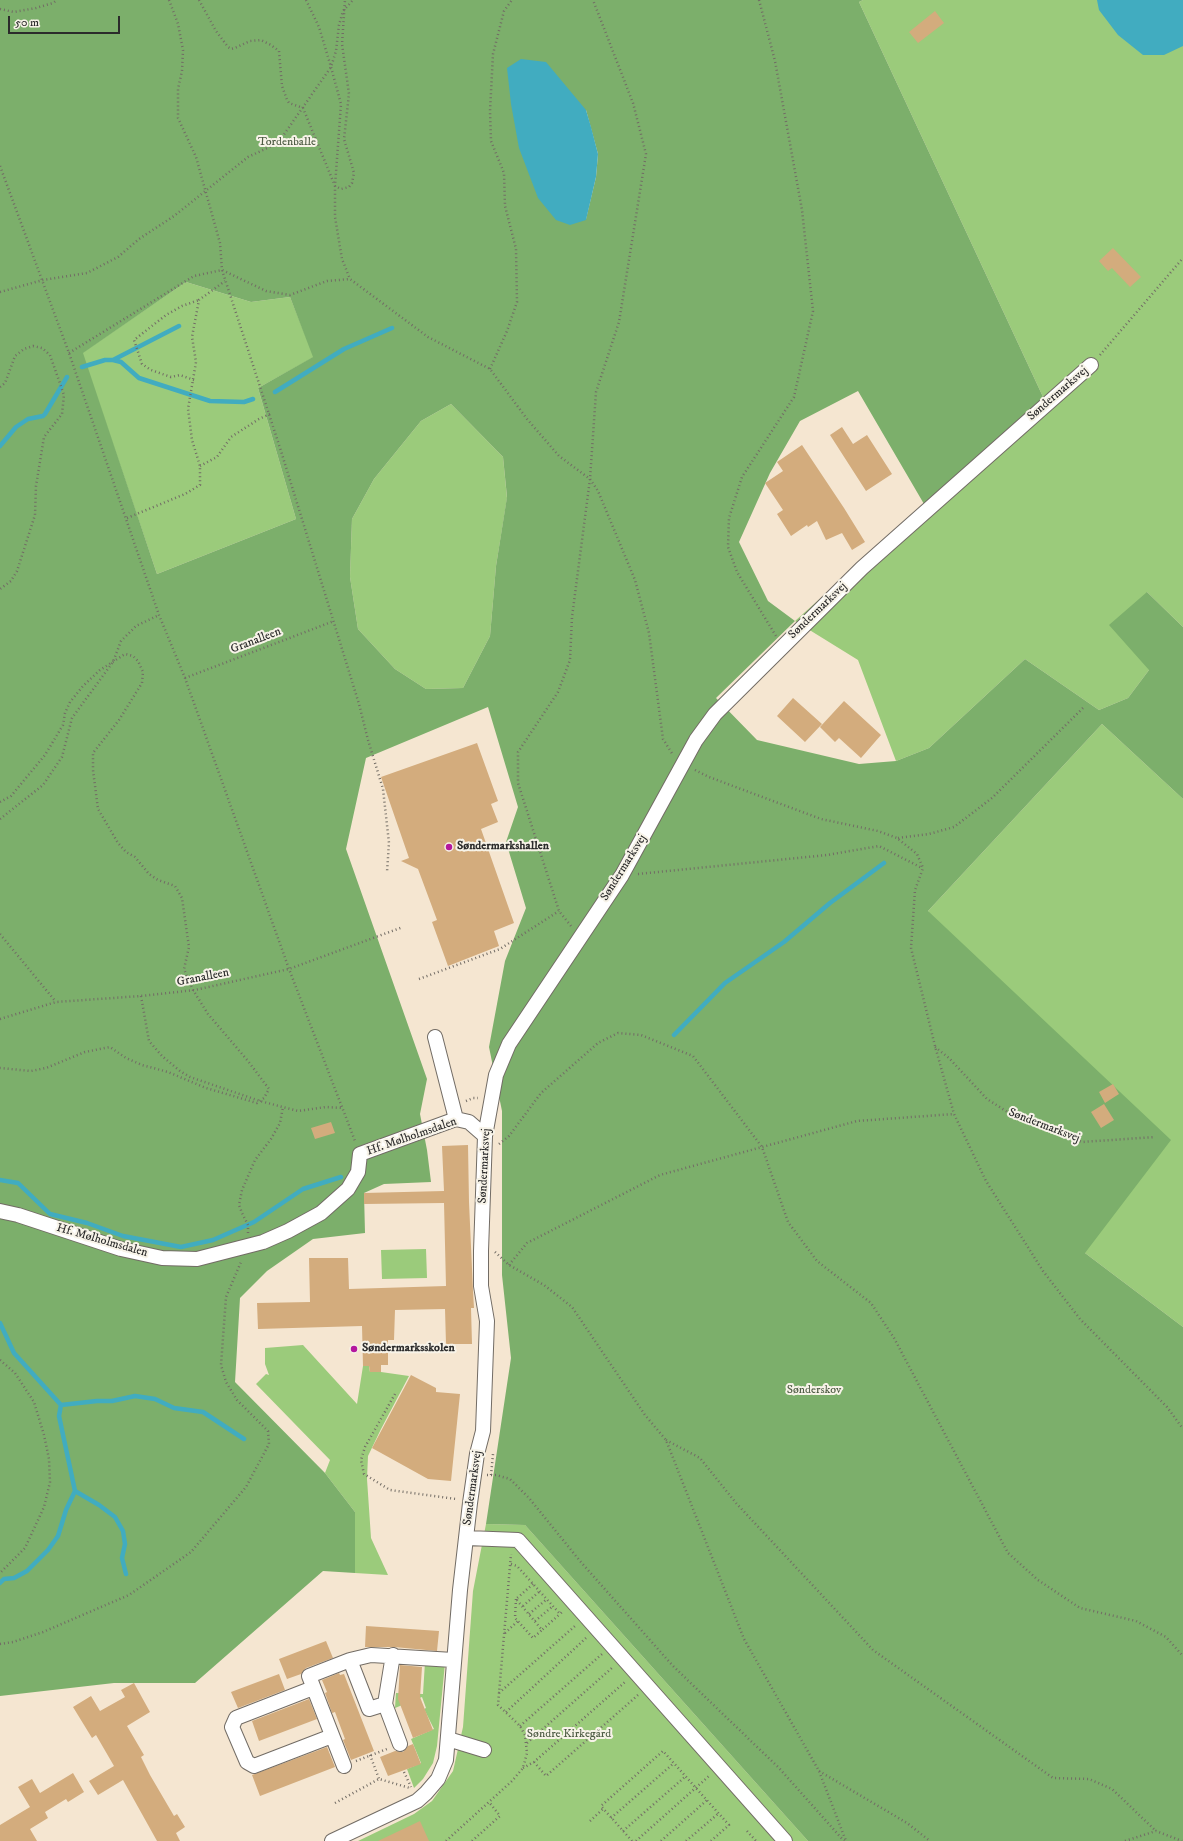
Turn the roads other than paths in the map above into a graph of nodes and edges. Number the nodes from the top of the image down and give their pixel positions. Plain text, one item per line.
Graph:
1 (1091, 365) road end
2 (435, 1037) dead end
3 (456, 1119) junction
4 (485, 1136) junction
5 (0, 1211) edge
6 (467, 1538) junction
7 (393, 1655) junction
8 (350, 1660) junction
9 (453, 1660) junction
10 (314, 1688) junction
11 (385, 1704) junction
12 (332, 1736) junction
13 (448, 1739) junction
14 (400, 1744) road end
15 (484, 1750) dead end
16 (344, 1766) road end
17 (332, 1841) edge
18 (785, 1841) edge

1 - 4 street, Søndermarksvej
2 - 3 street
3 - 4 street, Hf. Mølholmsdalen
3 - 5 street, Hf. Mølholmsdalen
4 - 6 street, Søndermarksvej
6 - 9 street, Søndermarksvej
6 - 18 street
7 - 8 street
7 - 9 street
7 - 11 street
8 - 10 street
8 - 11 street
9 - 13 street, Søndermarksvej
10 - 12 street
10 - 12 street
11 - 14 street
12 - 16 street
13 - 15 street
13 - 17 street, Søndermarksvej

